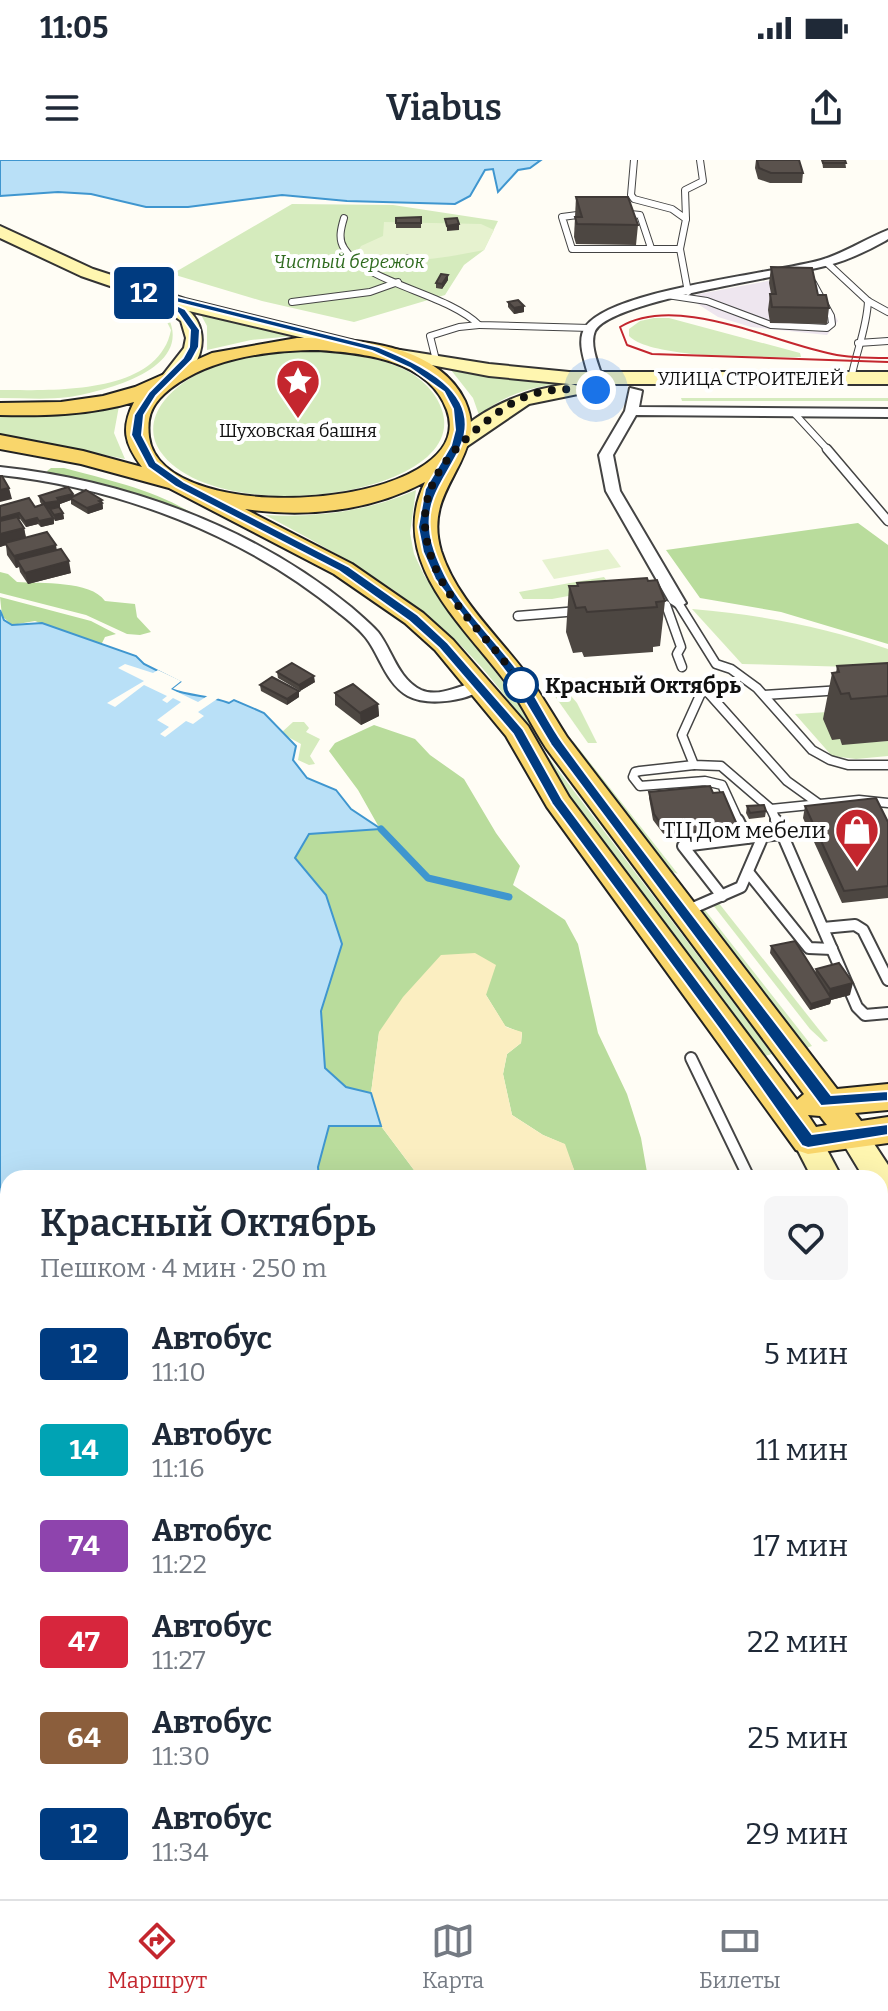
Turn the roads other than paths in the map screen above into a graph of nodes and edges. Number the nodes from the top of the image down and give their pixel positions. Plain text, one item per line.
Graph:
1 (634, 160) edge
2 (700, 160) edge
3 (615, 213) edge
4 (600, 214) edge
5 (344, 218) dead end
6 (686, 219) junction
7 (0, 231) edge
8 (888, 234) edge
9 (651, 248) junction
10 (680, 249) junction
11 (826, 262) junction
12 (398, 282) junction
13 (813, 283) edge
14 (129, 287) junction
15 (688, 292) junction
16 (667, 295) junction
17 (868, 301) junction
18 (292, 302) dead end
19 (888, 312) edge
20 (479, 325) junction
21 (590, 328) junction
22 (888, 341) edge
23 (858, 343) junction
24 (372, 348) junction
25 (436, 360) junction
26 (888, 378) edge
27 (596, 379) junction
28 (851, 379) junction
29 (168, 380) junction
30 (635, 391) junction
31 (888, 392) edge
32 (0, 409) edge
33 (632, 411) junction
34 (794, 413) junction
35 (888, 413) edge
36 (0, 442) edge
37 (454, 448) junction
38 (0, 471) edge
39 (183, 486) junction
40 (888, 521) edge
41 (674, 605) junction
42 (651, 606) edge
43 (594, 610) edge
44 (518, 616) dead end
45 (682, 667) dead end
46 (480, 685) junction
47 (857, 689) edge
48 (764, 695) junction
49 (694, 765) junction
50 (888, 765) edge
51 (888, 803) edge
52 (819, 804) junction
53 (771, 809) junction
54 (782, 834) junction
55 (763, 836) junction
56 (747, 838) junction
57 (748, 872) junction
58 (722, 896) junction
59 (684, 912) junction
60 (823, 928) junction
61 (832, 949) junction
62 (888, 980) edge
63 (888, 1013) edge
64 (691, 1058) dead end
65 (888, 1097) edge
66 (827, 1102) junction
67 (785, 1107) junction
68 (888, 1130) edge
69 (853, 1135) junction
70 (808, 1141) junction
71 (745, 1170) edge
72 (823, 1170) edge
73 (875, 1170) edge

1 - 6 lane
2 - 6 lane
3 - 9 lane
4 - 9 lane
5 - 12 lane
6 - 10 lane
7 - 14 main road
8 - 11 street
9 - 10 lane
10 - 15 lane
11 - 15 street
11 - 17 lane
12 - 18 lane
12 - 20 lane
13 - 16 lane
14 - 24 main road, УЛИЦА СТРОИТЕЛЕЙ
14 - 29 main road
15 - 16 street
16 - 21 street
17 - 19 lane
17 - 23 lane
20 - 21 lane
20 - 25 lane
21 - 27 street
22 - 23 lane
23 - 28 lane
24 - 25 main road, УЛИЦА СТРОИТЕЛЕЙ
24 - 29 main road
24 - 37 main road
25 - 27 main road, УЛИЦА СТРОИТЕЛЕЙ
26 - 28 main road, УЛИЦА СТРОИТЕЛЕЙ
27 - 28 main road, УЛИЦА СТРОИТЕЛЕЙ
29 - 32 main road
29 - 39 main road
30 - 31 main road, УЛИЦА СТРОИТЕЛЕЙ
30 - 33 street
30 - 37 main road, УЛИЦА СТРОИТЕЛЕЙ
33 - 34 street
33 - 41 street
34 - 35 street
34 - 40 lane
36 - 39 main road
37 - 39 main road
37 - 59 main road
38 - 46 street
39 - 46 main road
41 - 42 lane
41 - 45 lane
41 - 48 lane
43 - 44 lane
46 - 67 main road
47 - 48 lane
48 - 50 lane
49 - 52 lane
49 - 53 lane
49 - 56 lane
51 - 52 lane
52 - 53 lane
53 - 54 lane
54 - 55 lane
54 - 60 lane
55 - 56 lane
55 - 57 lane
56 - 58 lane
57 - 58 lane
57 - 61 lane
58 - 59 lane
59 - 66 main road
60 - 61 lane
60 - 62 lane
61 - 63 lane
64 - 71 lane
65 - 66 main road
66 - 67 main road
66 - 69 main road
67 - 70 main road
68 - 69 main road
69 - 70 main road
69 - 73 main road
70 - 72 main road

